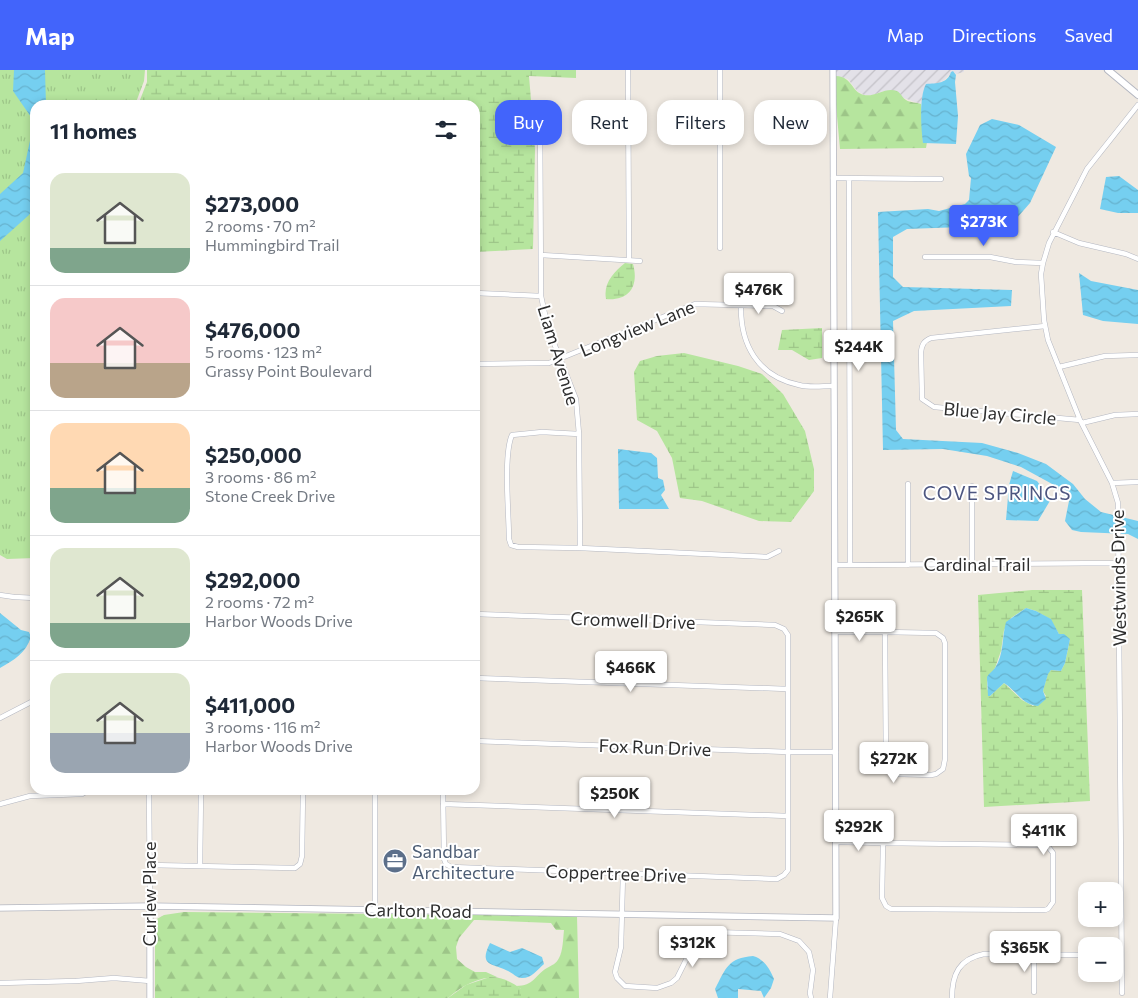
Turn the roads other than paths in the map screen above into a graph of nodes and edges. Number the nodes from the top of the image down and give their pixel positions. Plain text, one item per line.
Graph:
1 (628, 70) edge
2 (720, 70) edge
3 (833, 70) edge
4 (1108, 70) edge
5 (1138, 95) edge
6 (1138, 105) edge
7 (540, 145) edge
8 (833, 178) junction
9 (849, 178) junction
10 (941, 179) dead end
11 (1054, 232) junction
12 (720, 248) dead end
13 (541, 255) junction
14 (925, 257) dead end
15 (1138, 259) edge
16 (629, 260) junction
17 (640, 261) dead end
18 (1043, 263) junction
19 (480, 293) edge
20 (541, 296) junction
21 (741, 304) junction
22 (782, 311) dead end
23 (1045, 326) junction
24 (1138, 355) edge
25 (561, 359) junction
26 (480, 364) edge
27 (1059, 367) junction
28 (834, 386) junction
29 (1138, 414) edge
30 (1081, 422) junction
31 (579, 434) junction
32 (1138, 482) edge
33 (1112, 483) junction
34 (908, 484) dead end
35 (972, 486) dead end
36 (580, 548) junction
37 (779, 552) dead end
38 (1119, 563) junction
39 (972, 564) junction
40 (835, 565) junction
41 (850, 565) junction
42 (908, 565) junction
43 (0, 595) edge
44 (30, 598) edge
45 (480, 614) edge
46 (835, 632) junction
47 (885, 632) junction
48 (480, 678) edge
49 (787, 689) junction
50 (30, 703) edge
51 (0, 718) edge
52 (480, 741) edge
53 (788, 752) junction
54 (836, 752) junction
55 (56, 795) edge
56 (149, 795) edge
57 (201, 795) edge
58 (303, 795) edge
59 (375, 795) edge
60 (444, 795) edge
61 (0, 804) edge
62 (443, 804) junction
63 (788, 816) junction
64 (836, 842) junction
65 (883, 843) junction
66 (149, 865) junction
67 (200, 866) junction
68 (622, 874) junction
69 (150, 906) junction
70 (0, 908) edge
71 (375, 910) junction
72 (622, 914) junction
73 (836, 918) junction
74 (1122, 937) edge
75 (1034, 955) junction
76 (1078, 955) edge
77 (150, 981) junction
78 (1122, 982) edge
79 (0, 983) edge
80 (1034, 992) dead end
81 (1122, 993) dead end
82 (150, 998) edge
83 (811, 998) edge
84 (830, 998) edge
85 (952, 998) edge

1 - 16 street
2 - 12 street
3 - 8 street
4 - 5 main road
6 - 11 street, Westwinds Drive
7 - 13 street, Liam Avenue
8 - 9 street
8 - 28 street
9 - 10 street
9 - 41 street
11 - 15 street
11 - 18 street, Westwinds Drive
13 - 16 street
13 - 20 street, Liam Avenue
14 - 18 street
16 - 17 street
18 - 23 street, Westwinds Drive
19 - 20 street
20 - 25 street, Liam Avenue
21 - 22 street, Longview Lane
21 - 25 street, Longview Lane
21 - 28 street
23 - 27 street, Westwinds Drive
23 - 30 street, Blue Jay Circle
24 - 27 street
25 - 26 street, Longview Lane
25 - 31 street, Liam Avenue
27 - 30 street, Westwinds Drive
28 - 40 street
29 - 30 street
30 - 33 street, Westwinds Drive
31 - 36 street, Liam Avenue
31 - 36 street
32 - 33 street
33 - 38 street, Westwinds Drive
34 - 42 street
35 - 39 street
36 - 37 street
38 - 39 street, Cardinal Trail
38 - 74 street, Westwinds Drive
39 - 42 street, Cardinal Trail
40 - 41 street, Cardinal Trail
40 - 46 street
41 - 42 street, Cardinal Trail
43 - 44 street
45 - 49 street, Cromwell Drive
46 - 47 street
46 - 54 street
47 - 47 street
48 - 49 street
49 - 53 street
50 - 51 street
52 - 53 street, Fox Run Drive
53 - 54 street, Fox Run Drive
53 - 63 street
54 - 64 street
55 - 61 street
56 - 66 street, Curlew Place
57 - 67 street
58 - 67 street
59 - 71 street
60 - 62 street
62 - 63 street
62 - 68 street, Coppertree Drive
63 - 68 street, Coppertree Drive
64 - 65 street
64 - 73 street
65 - 65 street
66 - 67 street
66 - 69 street, Curlew Place
68 - 72 street
69 - 70 street, Carlton Road
69 - 71 street, Carlton Road
69 - 77 street, Curlew Place
71 - 72 street, Carlton Road
72 - 73 street, Carlton Road
72 - 83 street
73 - 84 street
75 - 76 street
75 - 80 street
75 - 85 street
77 - 79 street
77 - 82 street, Curlew Place
78 - 81 street, Westwinds Drive

